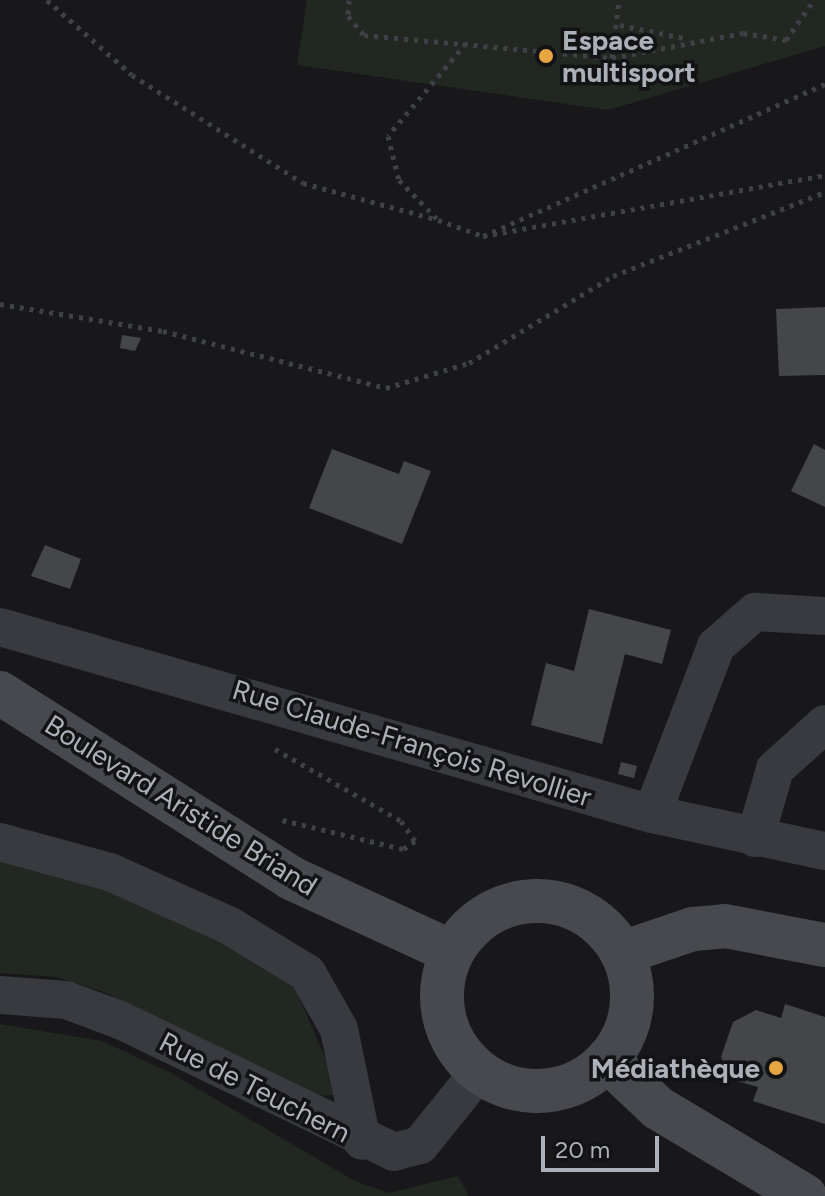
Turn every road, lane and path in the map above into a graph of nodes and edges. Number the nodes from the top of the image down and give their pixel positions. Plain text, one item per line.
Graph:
1 (47, 0) edge
2 (349, 0) edge
3 (619, 0) edge
4 (814, 0) edge
5 (620, 25) junction
6 (693, 39) junction
7 (467, 43) junction
8 (612, 58) junction
9 (825, 84) edge
10 (825, 175) edge
11 (825, 192) edge
12 (438, 220) junction
13 (483, 236) junction
14 (0, 304) edge
15 (825, 616) edge
16 (0, 627) edge
17 (0, 693) edge
18 (825, 724) edge
19 (265, 743) dead end
20 (652, 814) junction
21 (755, 838) junction
22 (0, 842) edge
23 (243, 848) junction
24 (825, 851) edge
25 (825, 945) edge
26 (452, 952) junction
27 (622, 953) junction
28 (0, 995) edge
29 (607, 1060) junction
30 (479, 1072) junction
31 (362, 1141) junction
32 (805, 1196) edge

1 - 12 path
2 - 7 path
3 - 5 path
4 - 6 path
5 - 6 path
5 - 8 path
6 - 8 path
7 - 8 path
7 - 12 path
9 - 13 path
10 - 13 path
11 - 14 path
12 - 13 path
15 - 20 street
16 - 20 street, Rue Claude-François Revollier
17 - 23 main road, Boulevard Aristide Briand
18 - 21 street
19 - 23 path
20 - 21 street, Rue Claude-François Revollier
21 - 24 street, Rue Claude-François Revollier
22 - 31 street
23 - 26 main road, Boulevard Aristide Briand
25 - 27 main road
26 - 27 main road
26 - 30 main road
27 - 29 main road
28 - 31 street, Rue de Teuchern
29 - 30 main road
29 - 32 main road
30 - 31 street, Rue de Teuchern

